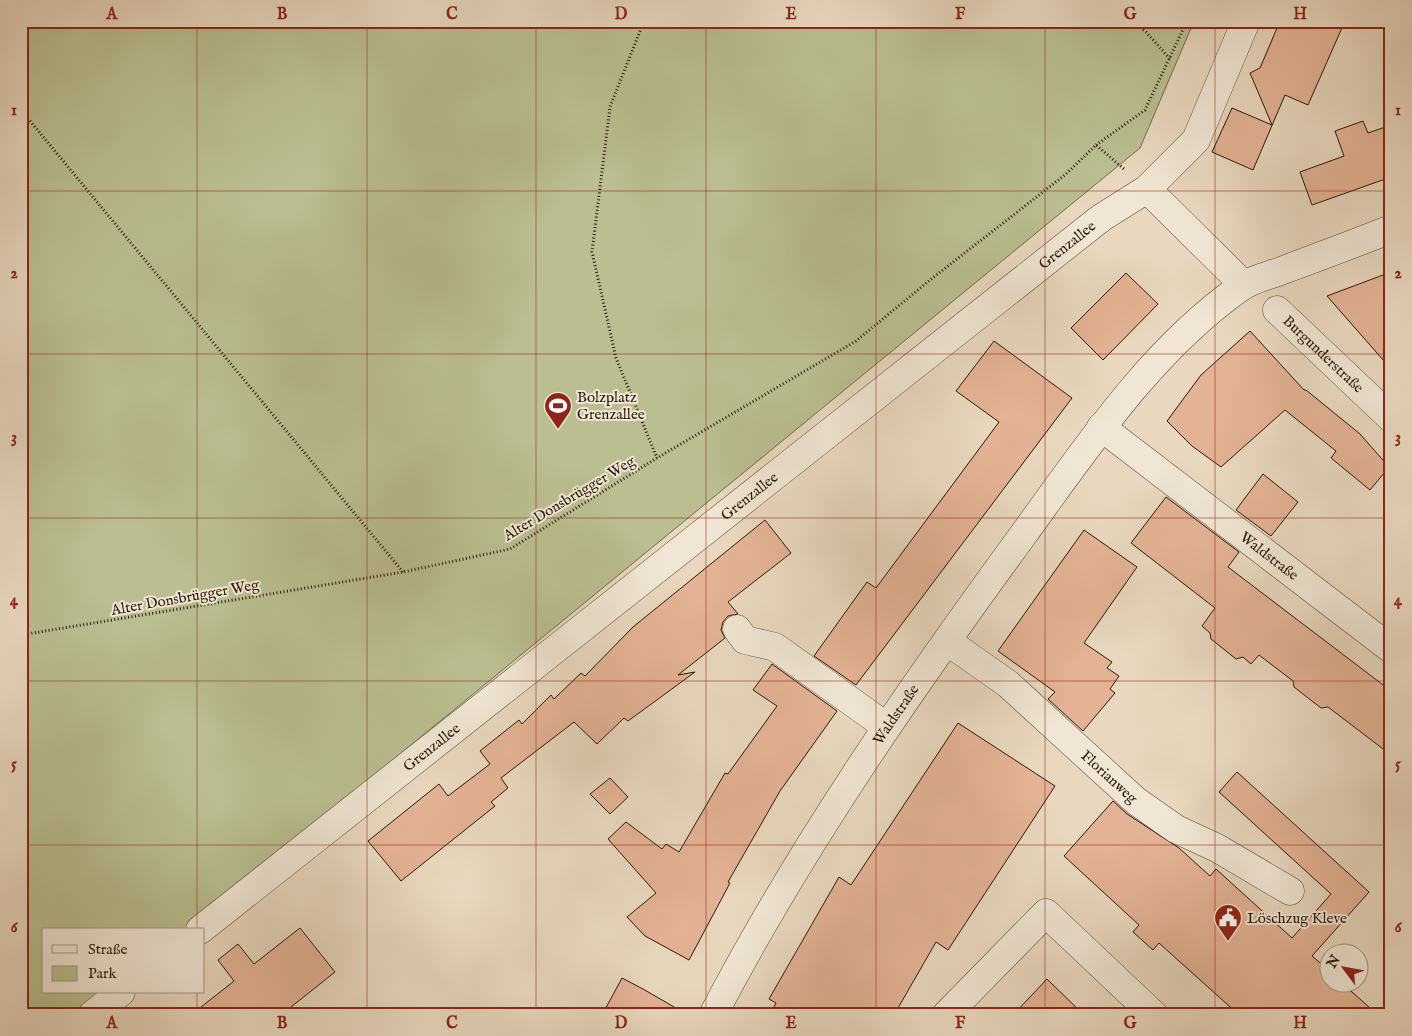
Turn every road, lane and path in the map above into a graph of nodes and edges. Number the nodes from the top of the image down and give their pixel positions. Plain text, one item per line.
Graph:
1 (644, 21) edge
2 (1132, 21) edge
3 (1187, 21) edge
4 (1246, 21) edge
5 (1170, 59) junction
6 (21, 110) edge
7 (1096, 145) junction
8 (1147, 189) junction
9 (1391, 229) edge
10 (1244, 285) junction
11 (1277, 310) dead end
12 (1391, 418) edge
13 (1101, 427) junction
14 (657, 458) junction
15 (403, 572) junction
16 (737, 629) dead end
17 (21, 635) edge
18 (947, 640) junction
19 (1391, 649) edge
20 (887, 728) junction
21 (1290, 891) dead end
22 (203, 928) edge
23 (118, 994) edge
24 (92, 1015) edge
25 (713, 1015) edge
26 (946, 1015) edge
27 (1154, 1015) edge

1 - 14 path
2 - 5 path
3 - 5 path, Alter Donsbrügger Weg
4 - 8 street, Grenzallee
5 - 7 path, Alter Donsbrügger Weg
6 - 15 path
7 - 8 path
7 - 14 path, Alter Donsbrügger Weg
8 - 10 street
8 - 22 street, Grenzallee
9 - 10 street, Waldstraße
10 - 13 street, Waldstraße
11 - 12 street, Burgunderstraße
13 - 18 street, Waldstraße
13 - 19 street, Waldstraße
14 - 15 path, Alter Donsbrügger Weg
15 - 17 path, Alter Donsbrügger Weg
16 - 20 street
18 - 20 street, Waldstraße
18 - 21 street, Florianweg
20 - 25 street, Waldstraße
23 - 24 street
26 - 27 street

